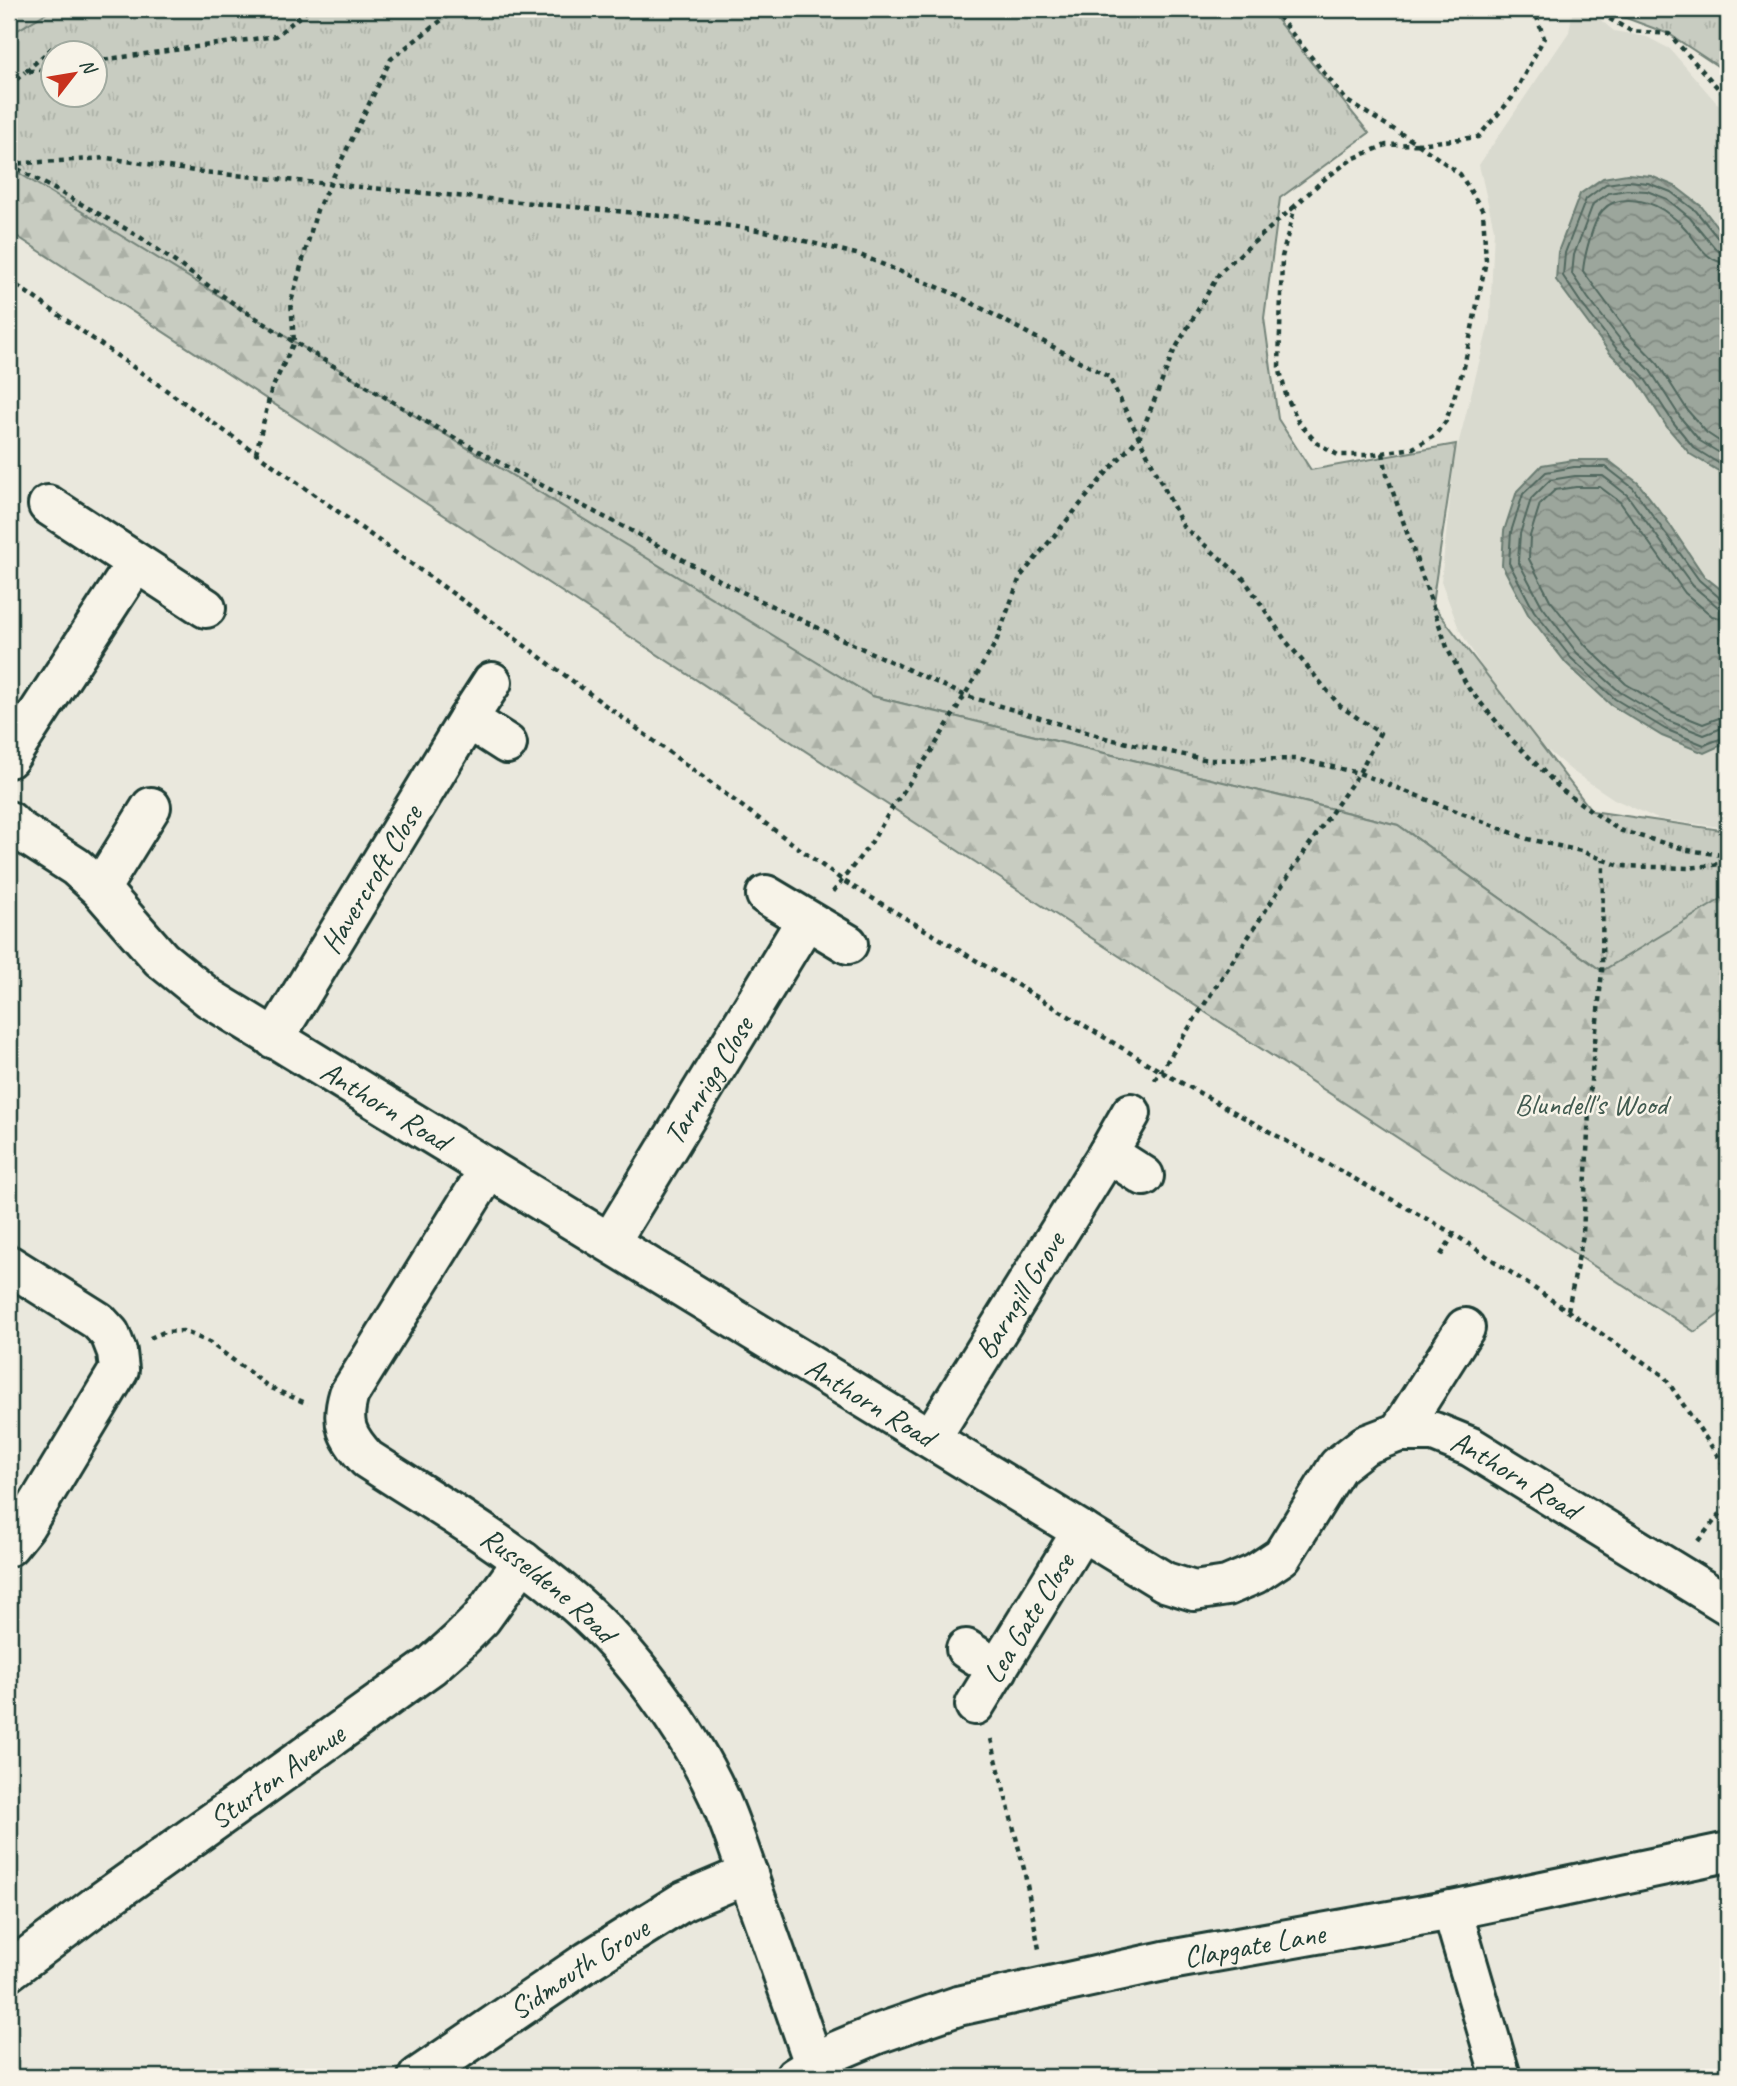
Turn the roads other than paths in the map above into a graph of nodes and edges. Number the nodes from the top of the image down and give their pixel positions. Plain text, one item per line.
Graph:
1 (48, 505) dead end
2 (136, 563) junction
3 (206, 608) dead end
4 (492, 682) dead end
5 (468, 719) junction
6 (508, 744) dead end
7 (9, 758) edge
8 (151, 807) dead end
9 (9, 821) edge
10 (100, 889) junction
11 (766, 895) dead end
12 (806, 920) junction
13 (848, 943) dead end
14 (274, 1040) junction
15 (1131, 1113) dead end
16 (1108, 1153) junction
17 (489, 1169) junction
18 (1144, 1176) dead end
19 (610, 1242) junction
20 (9, 1265) edge
21 (1465, 1328) dead end
22 (1399, 1432) junction
23 (931, 1438) junction
24 (1082, 1531) junction
25 (9, 1546) edge
26 (523, 1561) junction
27 (1728, 1605) edge
28 (966, 1649) dead end
29 (1728, 1852) edge
30 (748, 1874) junction
31 (1452, 1910) junction
32 (9, 1971) edge
33 (804, 2071) edge
34 (418, 2077) edge
35 (1501, 2077) edge

1 - 2 street
2 - 3 street
2 - 7 street
4 - 5 street, Havercroft Close
5 - 6 street
5 - 14 street, Havercroft Close
8 - 10 street
9 - 10 street, Anthorn Road
10 - 14 street, Anthorn Road
11 - 12 street
12 - 13 street
12 - 19 street, Tarnrigg Close
14 - 17 street, Anthorn Road
15 - 16 street, Barngill Grove
16 - 18 street
16 - 23 street, Barngill Grove
17 - 19 street, Anthorn Road
17 - 26 street, Russeldene Road
19 - 23 street, Anthorn Road
20 - 25 street
21 - 22 street
22 - 24 street, Anthorn Road
22 - 27 street, Anthorn Road
23 - 24 street, Anthorn Road
24 - 28 street, Lea Gate Close
26 - 30 street, Russeldene Road
26 - 32 street, Sturton Avenue
29 - 31 street, Clapgate Lane
30 - 33 street, Russeldene Road
30 - 34 street, Sidmouth Grove
31 - 33 street, Clapgate Lane
31 - 35 street

